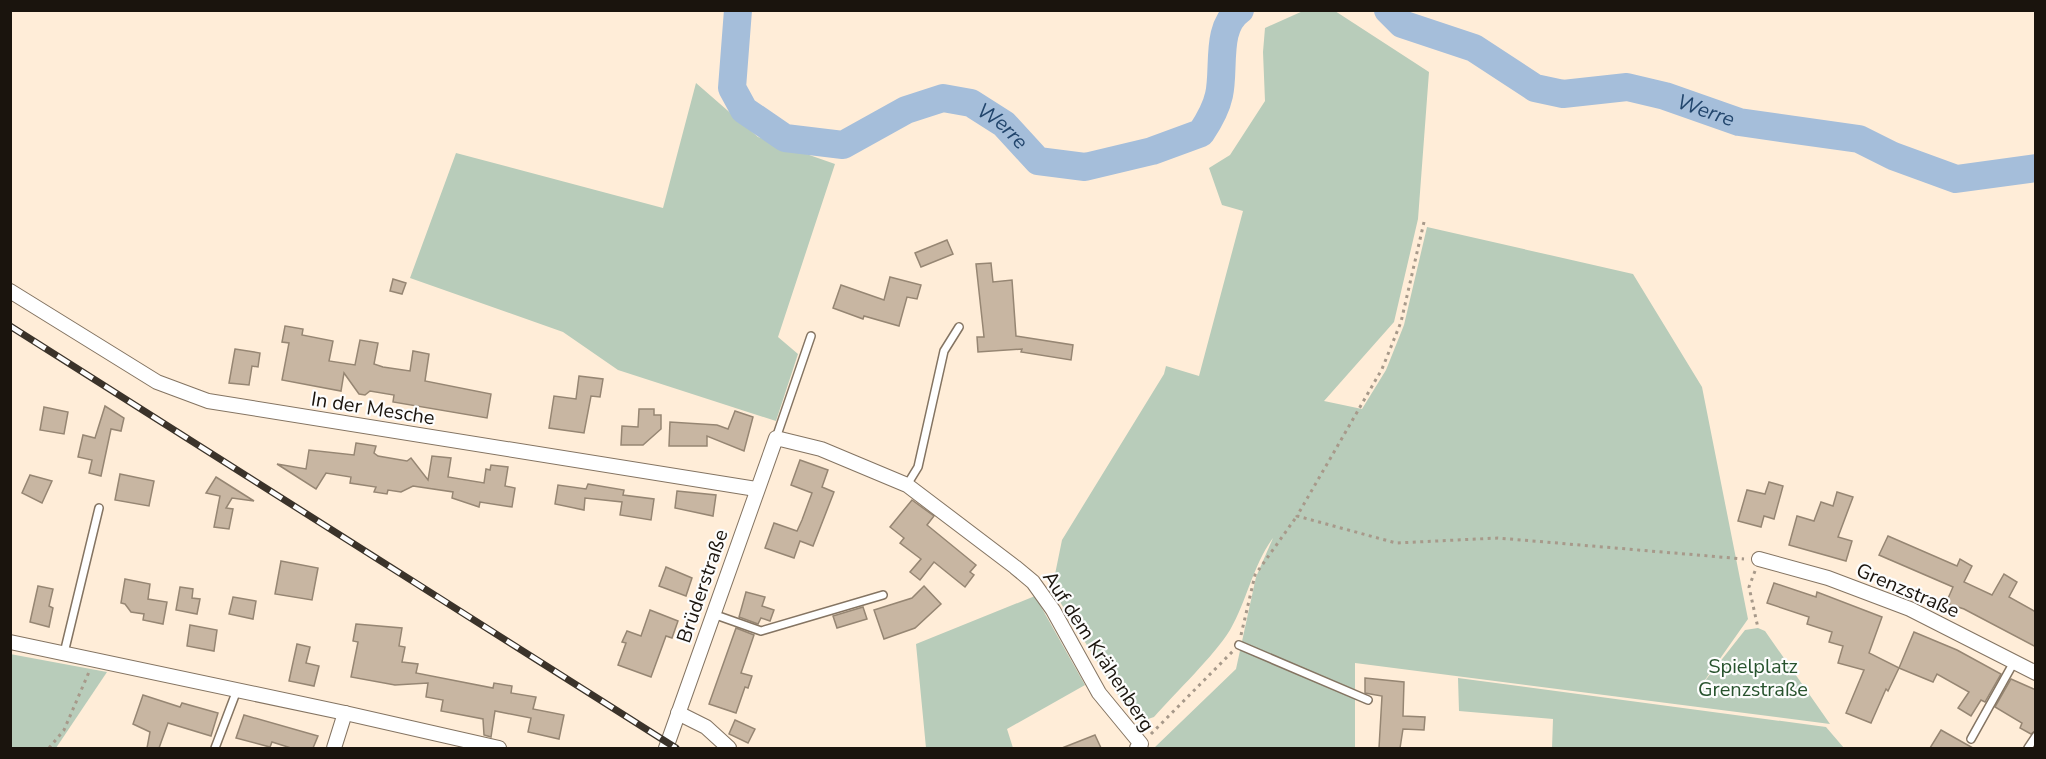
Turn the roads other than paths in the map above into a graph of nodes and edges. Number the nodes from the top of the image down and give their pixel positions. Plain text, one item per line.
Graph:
1 (10, 291) edge
2 (959, 327) dead end
3 (811, 336) dead end
4 (776, 438) junction
5 (907, 485) junction
6 (756, 489) junction
7 (99, 508) dead end
8 (1759, 559) road end
9 (883, 596) dead end
10 (713, 614) junction
11 (10, 642) edge
12 (1239, 645) road end
13 (64, 653) junction
14 (2014, 662) junction
15 (2036, 673) edge
16 (237, 690) junction
17 (1368, 700) dead end
18 (345, 712) junction
19 (678, 713) junction
20 (2036, 736) edge
21 (1971, 739) dead end
22 (1139, 746) edge
23 (215, 748) edge
24 (334, 748) edge
25 (500, 748) edge
26 (666, 748) edge
27 (729, 748) edge
28 (2028, 748) edge

1 - 6 street, In der Mesche
2 - 5 lane
3 - 4 lane
4 - 5 street, Auf dem Krähenberg
4 - 6 street, Brüderstraße
5 - 22 street, Auf dem Krähenberg
6 - 10 street, Brüderstraße
7 - 13 lane
8 - 14 street, Grenzstraße
9 - 10 lane
10 - 19 street, Brüderstraße
11 - 13 street
12 - 17 lane
13 - 16 street
14 - 15 street, Grenzstraße
14 - 21 lane
16 - 18 street
16 - 23 lane
18 - 24 street
18 - 25 street
19 - 26 street, Brüderstraße
19 - 27 street
20 - 28 lane

